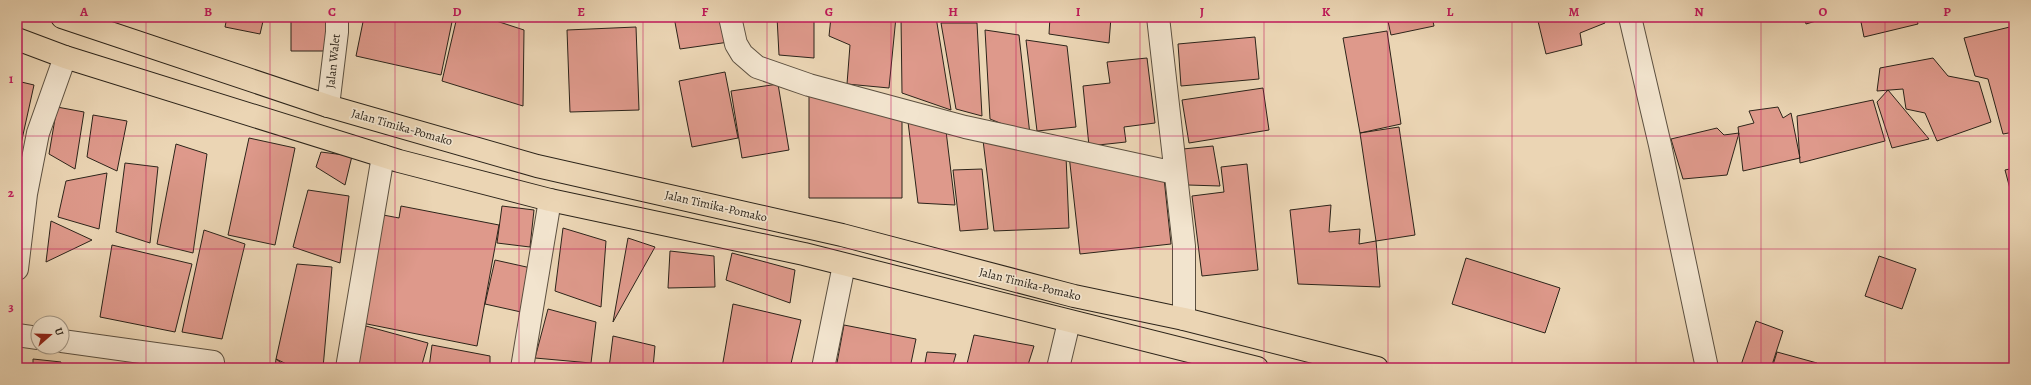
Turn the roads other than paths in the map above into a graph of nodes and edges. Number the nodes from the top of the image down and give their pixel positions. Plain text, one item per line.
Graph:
1 (62, 17) edge
2 (337, 17) edge
3 (730, 17) edge
4 (1158, 17) edge
5 (1630, 17) edge
6 (17, 39) edge
7 (65, 57) junction
8 (328, 106) junction
9 (383, 156) junction
10 (1175, 173) junction
11 (550, 200) junction
12 (844, 264) junction
13 (17, 269) edge
14 (1184, 319) junction
15 (1069, 322) junction
16 (17, 335) edge
17 (30, 337) edge
18 (70, 343) edge
19 (214, 362) dead end
20 (347, 368) edge
21 (522, 368) edge
22 (823, 368) edge
23 (1058, 368) edge
24 (1257, 368) edge
25 (1377, 368) edge
26 (1707, 368) edge

1 - 8 highway, Jalan Timika-Pomako
2 - 8 street, Jalan Walet
3 - 10 street
4 - 10 street
5 - 26 street
6 - 7 highway
7 - 9 highway
7 - 13 street
8 - 14 highway, Jalan Timika-Pomako
9 - 11 highway
9 - 20 street
10 - 14 street
11 - 12 highway
11 - 21 street
12 - 15 highway
12 - 22 street
14 - 25 highway, Jalan Timika-Pomako
15 - 23 street
15 - 24 highway
16 - 17 street
18 - 19 street

